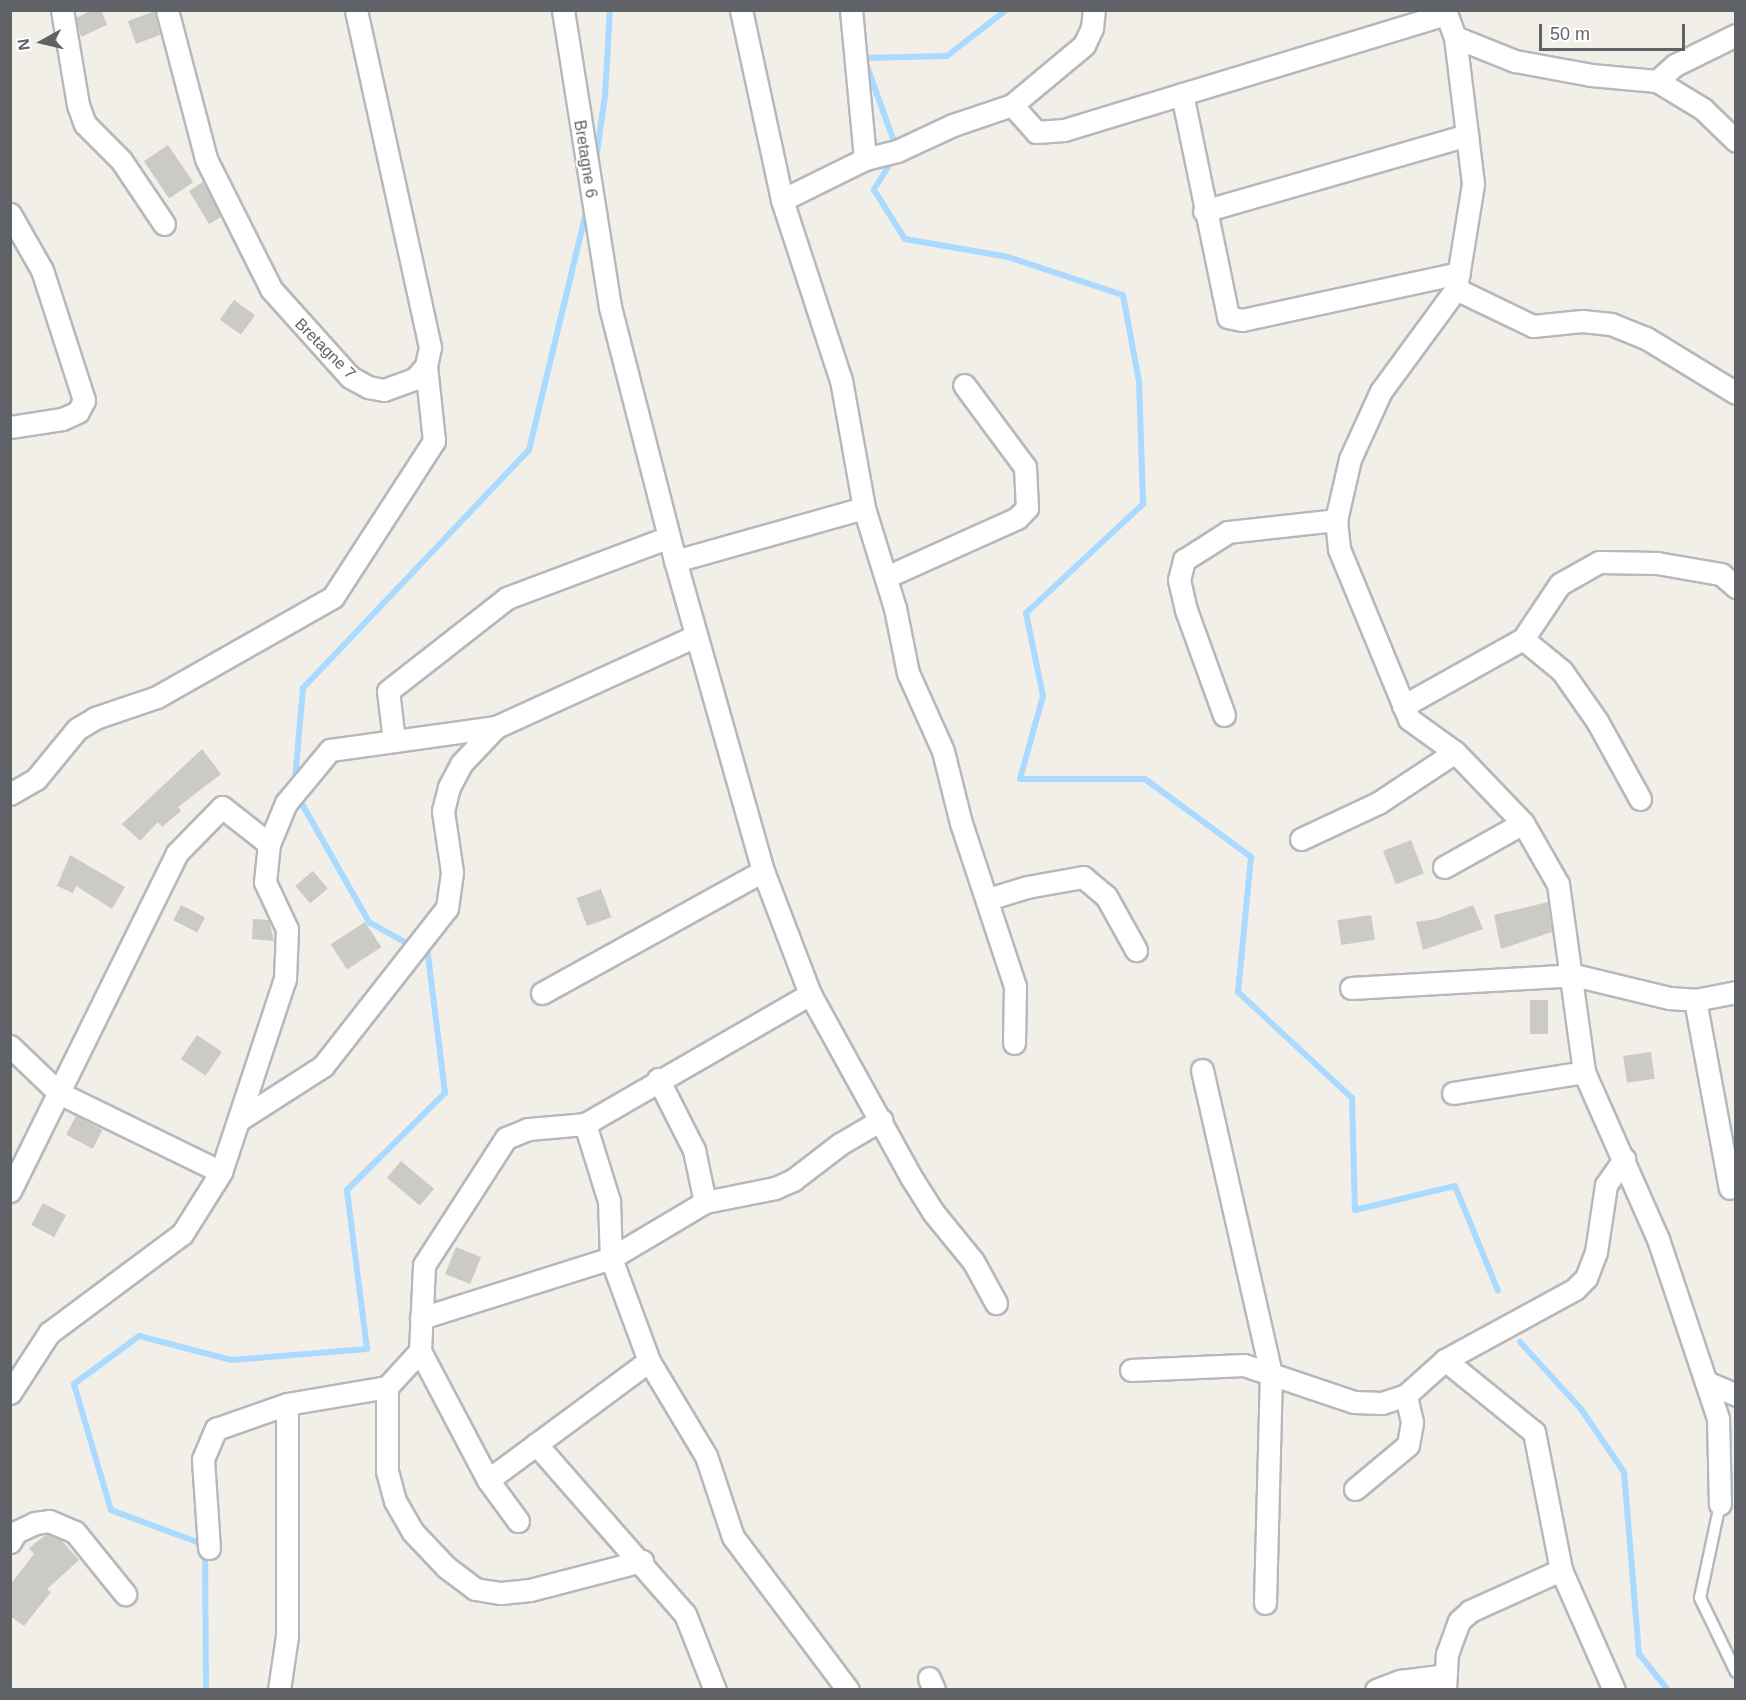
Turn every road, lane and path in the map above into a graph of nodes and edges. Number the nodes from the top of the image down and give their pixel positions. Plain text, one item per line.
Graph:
1 (62, 10) edge
2 (167, 10) edge
3 (356, 10) edge
4 (563, 10) edge
5 (741, 10) edge
6 (851, 10) edge
7 (1094, 10) edge
8 (1446, 12) edge
9 (1736, 35) edge
10 (1455, 37) junction
11 (1657, 81) junction
12 (1182, 94) junction
13 (1012, 105) junction
14 (1467, 135) junction
15 (1736, 141) edge
16 (865, 159) junction
17 (782, 200) junction
18 (1204, 211) junction
19 (10, 214) edge
20 (164, 224) dead end
21 (1457, 281) junction
22 (426, 366) junction
23 (964, 385) dead end
24 (1736, 393) edge
25 (10, 427) edge
26 (864, 508) junction
27 (1336, 520) junction
28 (667, 538) junction
29 (675, 561) junction
30 (886, 578) junction
31 (1736, 587) edge
32 (696, 636) junction
33 (1524, 639) junction
34 (1403, 706) junction
35 (1224, 715) dead end
36 (496, 727) junction
37 (394, 741) junction
38 (1455, 752) junction
39 (10, 794) edge
40 (1640, 799) dead end
41 (1523, 823) junction
42 (1300, 839) dead end
43 (269, 844) junction
44 (1444, 867) dead end
45 (763, 871) junction
46 (988, 898) junction
47 (1136, 950) dead end
48 (1574, 975) junction
49 (1352, 988) dead end
50 (1736, 992) edge
51 (542, 993) dead end
52 (810, 994) junction
53 (1695, 1000) junction
54 (1014, 1043) dead end
55 (10, 1046) edge
56 (1202, 1070) dead end
57 (1584, 1072) junction
58 (658, 1079) junction
59 (59, 1093) junction
60 (1453, 1093) dead end
61 (239, 1120) junction
62 (882, 1120) junction
63 (585, 1124) junction
64 (1624, 1159) junction
65 (221, 1172) junction
66 (1730, 1188) dead end
67 (10, 1191) edge
68 (705, 1202) junction
69 (611, 1258) junction
70 (996, 1303) dead end
71 (421, 1318) junction
72 (420, 1351) junction
73 (1445, 1360) junction
74 (649, 1362) junction
75 (1131, 1370) dead end
76 (1271, 1372) junction
77 (1706, 1382) junction
78 (387, 1387) junction
79 (10, 1393) edge
80 (1406, 1395) junction
81 (1736, 1395) edge
82 (287, 1404) junction
83 (536, 1444) junction
84 (488, 1480) junction
85 (1355, 1489) dead end
86 (1720, 1504) joint
87 (518, 1521) dead end
88 (12, 1534) edge
89 (209, 1548) dead end
90 (642, 1561) junction
91 (1561, 1570) junction
92 (125, 1594) dead end
93 (1265, 1603) dead end
94 (1736, 1672) edge
95 (1445, 1682) edge
96 (279, 1689) edge
97 (715, 1689) edge
98 (848, 1689) edge
99 (1376, 1689) edge
100 (1614, 1689) edge

1 - 20 street
2 - 22 street, Bretagne 7
3 - 22 street
4 - 28 street, Bretagne 6
5 - 17 street
6 - 16 street
7 - 13 street
8 - 10 street
8 - 12 street
9 - 11 street
10 - 11 street
10 - 14 street
11 - 15 street
12 - 13 street
12 - 18 street
13 - 16 street
14 - 18 street
14 - 21 street
16 - 17 street
17 - 26 street
18 - 21 street
19 - 25 street
21 - 24 street
21 - 27 street
22 - 39 street
23 - 30 street
26 - 29 street
26 - 30 street
27 - 34 street
27 - 35 street
28 - 29 street, Bretagne 6
28 - 37 street
29 - 32 street, Bretagne 6
30 - 46 street
31 - 33 street
32 - 36 street
32 - 45 street, Bretagne 6
33 - 34 street
33 - 40 street
34 - 38 street
36 - 37 street
36 - 61 street
37 - 43 street
38 - 41 street
38 - 42 street
41 - 44 street
41 - 48 street
43 - 59 street
43 - 61 street
45 - 51 street
45 - 52 street, Bretagne 6
46 - 47 street
46 - 54 street
48 - 49 street
48 - 53 street
48 - 57 street
50 - 53 street
52 - 58 street
52 - 62 street, Bretagne 6
53 - 66 street
55 - 59 street
56 - 76 street
57 - 60 street
57 - 64 street
58 - 63 street
58 - 68 street
59 - 65 street
59 - 67 street
61 - 65 street
62 - 68 street
62 - 70 street, Bretagne 6
63 - 69 street
63 - 71 street
64 - 73 street
64 - 77 street
65 - 79 street
68 - 69 street
69 - 71 street
69 - 74 street
71 - 72 street
72 - 78 street
72 - 84 street
73 - 80 street
73 - 91 street
74 - 83 street
74 - 98 street
75 - 76 street
76 - 80 street
76 - 93 street
77 - 81 street
77 - 86 street
78 - 82 street
78 - 90 street
80 - 85 street
82 - 89 street
82 - 96 street
83 - 84 street
83 - 90 street
84 - 87 street
86 - 94 lane
88 - 92 street
90 - 97 street
91 - 95 street
91 - 100 street
95 - 99 street

